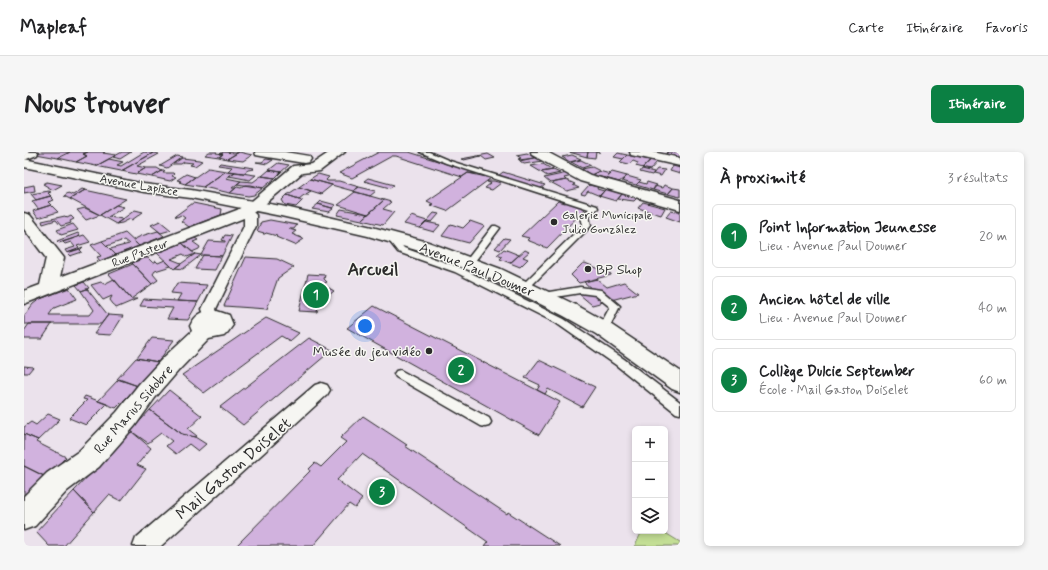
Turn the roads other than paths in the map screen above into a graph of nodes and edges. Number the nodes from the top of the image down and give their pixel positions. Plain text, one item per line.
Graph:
1 (32, 152) edge
2 (261, 152) edge
3 (339, 152) edge
4 (423, 152) edge
5 (536, 152) edge
6 (636, 152) edge
7 (24, 156) edge
8 (305, 160) edge
9 (680, 162) edge
10 (24, 163) edge
11 (680, 205) edge
12 (248, 210) junction
13 (24, 218) edge
14 (496, 228) dead end
15 (390, 237) junction
16 (469, 263) junction
17 (525, 287) junction
18 (49, 288) junction
19 (543, 296) junction
20 (25, 298) edge
21 (208, 324) joint
22 (603, 329) junction
23 (400, 374) dead end
24 (680, 383) edge
25 (321, 390) dead end
26 (680, 409) edge
27 (485, 422) dead end
28 (24, 516) edge
29 (144, 546) edge

1 - 7 street
2 - 8 street
3 - 8 street
4 - 17 lane
5 - 11 street
6 - 9 street
8 - 12 street
10 - 12 street, Avenue Laplace
12 - 15 street, Avenue Paul Doumer
12 - 18 street, Rue Pasteur
12 - 21 street, Rue Marius Sidobre
13 - 18 street
14 - 16 lane
15 - 16 street, Avenue Paul Doumer
15 - 26 lane
16 - 17 street, Avenue Paul Doumer
17 - 19 street, Avenue Paul Doumer
18 - 20 street, Rue Pasteur
19 - 22 street, Avenue Paul Doumer
19 - 22 lane
21 - 28 street, Rue Marius Sidobre
22 - 24 street, Avenue Paul Doumer
23 - 27 lane
25 - 29 street, Mail Gaston Doiselet

